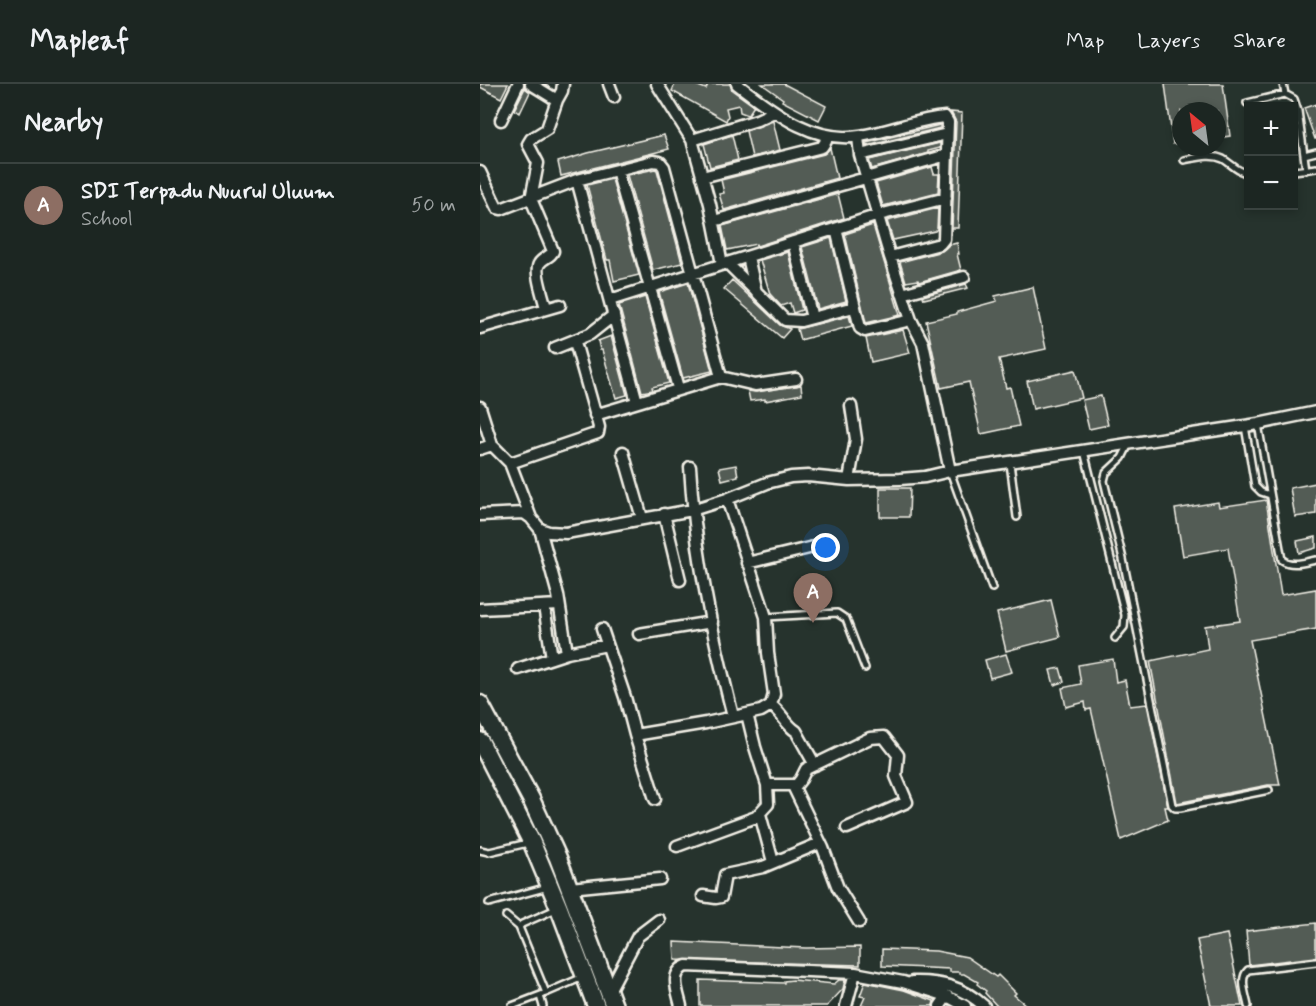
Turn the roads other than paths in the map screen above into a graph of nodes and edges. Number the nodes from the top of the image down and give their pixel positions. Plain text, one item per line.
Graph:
1 (518, 84) edge
2 (531, 84) edge
3 (563, 84) edge
4 (609, 84) edge
5 (657, 84) edge
6 (737, 84) edge
7 (1283, 84) edge
8 (1285, 94) junction
9 (614, 97) dead end
10 (557, 100) junction
11 (1251, 102) edge
12 (774, 112) junction
13 (501, 120) dead end
14 (947, 134) junction
15 (825, 136) junction
16 (858, 137) junction
17 (692, 140) junction
18 (1316, 152) edge
19 (860, 155) junction
20 (947, 155) junction
21 (1304, 155) junction
22 (1184, 160) dead end
23 (1316, 168) edge
24 (617, 170) junction
25 (1306, 170) junction
26 (1298, 171) edge
27 (480, 172) edge
28 (1244, 172) edge
29 (702, 177) junction
30 (867, 177) junction
31 (578, 180) junction
32 (946, 198) junction
33 (531, 199) junction
34 (879, 215) junction
35 (714, 221) junction
36 (836, 229) junction
37 (793, 242) junction
38 (748, 256) junction
39 (890, 257) junction
40 (725, 264) junction
41 (694, 273) junction
42 (964, 277) dead end
43 (650, 287) junction
44 (756, 292) junction
45 (902, 294) junction
46 (610, 300) junction
47 (560, 304) dead end
48 (854, 307) junction
49 (546, 308) junction
50 (614, 315) junction
51 (812, 318) junction
52 (911, 320) junction
53 (480, 328) edge
54 (575, 342) junction
55 (555, 348) dead end
56 (721, 377) junction
57 (796, 379) dead end
58 (678, 388) junction
59 (637, 402) junction
60 (851, 406) dead end
61 (480, 407) edge
62 (1316, 412) edge
63 (595, 415) junction
64 (1258, 424) junction
65 (1245, 426) junction
66 (1129, 444) junction
67 (492, 445) junction
68 (480, 449) edge
69 (1084, 451) junction
70 (623, 452) dead end
71 (1010, 462) junction
72 (510, 463) junction
73 (690, 467) dead end
74 (950, 471) junction
75 (849, 480) junction
76 (1270, 495) junction
77 (727, 500) junction
78 (693, 510) junction
79 (664, 514) junction
80 (480, 515) edge
81 (1017, 517) dead end
82 (531, 518) junction
83 (642, 518) junction
84 (540, 529) junction
85 (826, 544) dead end
86 (1316, 560) edge
87 (747, 563) junction
88 (680, 580) dead end
89 (992, 588) dead end
90 (559, 605) junction
91 (544, 606) junction
92 (480, 609) edge
93 (766, 617) junction
94 (712, 622) junction
95 (602, 629) dead end
96 (639, 634) dead end
97 (1115, 638) dead end
98 (607, 645) junction
99 (567, 653) junction
100 (552, 658) junction
101 (865, 668) dead end
102 (518, 669) dead end
103 (480, 704) edge
104 (771, 705) junction
105 (747, 714) junction
106 (734, 716) junction
107 (635, 735) junction
108 (480, 741) edge
109 (815, 765) junction
110 (768, 785) junction
111 (796, 785) junction
112 (1269, 790) dead end
113 (655, 799) dead end
114 (760, 814) junction
115 (847, 828) dead end
116 (531, 843) junction
117 (820, 843) junction
118 (677, 846) dead end
119 (480, 850) edge
120 (773, 862) junction
121 (660, 879) dead end
122 (550, 886) junction
123 (570, 888) junction
124 (703, 896) dead end
125 (489, 903) dead end
126 (559, 908) junction
127 (506, 916) dead end
128 (660, 920) dead end
129 (859, 922) dead end
130 (519, 927) junction
131 (1316, 963) edge
132 (855, 973) junction
133 (585, 976) junction
134 (903, 982) junction
135 (546, 993) junction
136 (540, 996) junction
137 (947, 996) junction
138 (612, 998) edge
139 (512, 1006) edge
140 (543, 1006) edge
141 (596, 1006) edge
142 (681, 1006) edge
143 (846, 1006) edge
144 (940, 1006) edge
145 (965, 1006) edge
146 (984, 1006) edge
147 (1248, 1006) edge

1 - 13 street
2 - 10 street
3 - 10 street
4 - 9 street
5 - 17 street
6 - 12 street
7 - 8 lane
8 - 11 lane
8 - 21 lane
10 - 33 street
12 - 15 street
12 - 17 street
14 - 16 street
14 - 19 street
14 - 20 street
15 - 16 street
15 - 29 street
16 - 19 street
17 - 29 street
18 - 21 lane
19 - 30 street
20 - 30 street
20 - 32 street
21 - 25 lane
22 - 28 lane
23 - 25 lane
24 - 31 street
24 - 41 street
24 - 43 street
25 - 26 lane
27 - 33 street
29 - 35 street
30 - 34 street
30 - 35 street
31 - 33 street
31 - 46 street
32 - 34 street
32 - 39 street
33 - 49 street
34 - 36 street
34 - 39 street
35 - 40 street
36 - 37 street
36 - 48 street
37 - 38 street
37 - 51 street
38 - 40 street
38 - 44 street
39 - 45 street
40 - 41 street
40 - 44 street
41 - 43 street
41 - 56 street
42 - 45 street
43 - 46 street
43 - 58 street
44 - 51 street
45 - 52 street
46 - 50 street
47 - 49 street
48 - 51 street
48 - 52 street
49 - 53 street
50 - 54 street
50 - 59 street
52 - 74 street
54 - 55 street
54 - 63 street
56 - 57 street
56 - 58 street
58 - 59 street
59 - 63 street
60 - 75 street
61 - 67 street
62 - 64 street
63 - 72 street
64 - 65 street
64 - 76 lane
65 - 66 street
65 - 76 lane
66 - 69 street
66 - 112 lane
67 - 68 street
67 - 72 street
69 - 71 street
69 - 97 lane
70 - 83 street
71 - 74 street
71 - 81 lane
72 - 82 street
73 - 78 street
74 - 75 street
74 - 89 lane
75 - 77 street
76 - 86 lane
77 - 78 street
77 - 87 street
78 - 79 street
78 - 94 street
79 - 83 street
79 - 88 street
80 - 82 street
82 - 84 street
83 - 84 street
84 - 90 street
85 - 87 street
87 - 93 street
90 - 91 street
90 - 99 street
91 - 92 street
91 - 100 street
93 - 101 lane
93 - 104 street
94 - 96 street
94 - 106 street
95 - 98 street
98 - 99 street
98 - 107 street
99 - 100 street
100 - 102 street
103 - 123 main road
104 - 105 street
104 - 109 street
105 - 106 street
105 - 110 street
106 - 107 street
107 - 113 street
108 - 116 main road
109 - 111 street
109 - 115 street
110 - 111 street
110 - 114 street
111 - 117 street
114 - 118 street
114 - 120 street
116 - 119 lane
116 - 122 main road
117 - 120 street
117 - 129 street
120 - 124 street
121 - 123 street
122 - 125 lane
122 - 126 main road
123 - 138 main road
126 - 130 lane
126 - 133 main road
127 - 130 lane
128 - 138 street
130 - 135 lane
131 - 147 lane
132 - 134 street
132 - 142 street
132 - 143 street
133 - 135 lane
133 - 141 main road
134 - 137 street
134 - 146 street
135 - 136 lane
136 - 139 lane
136 - 140 lane
137 - 144 street
137 - 145 street

